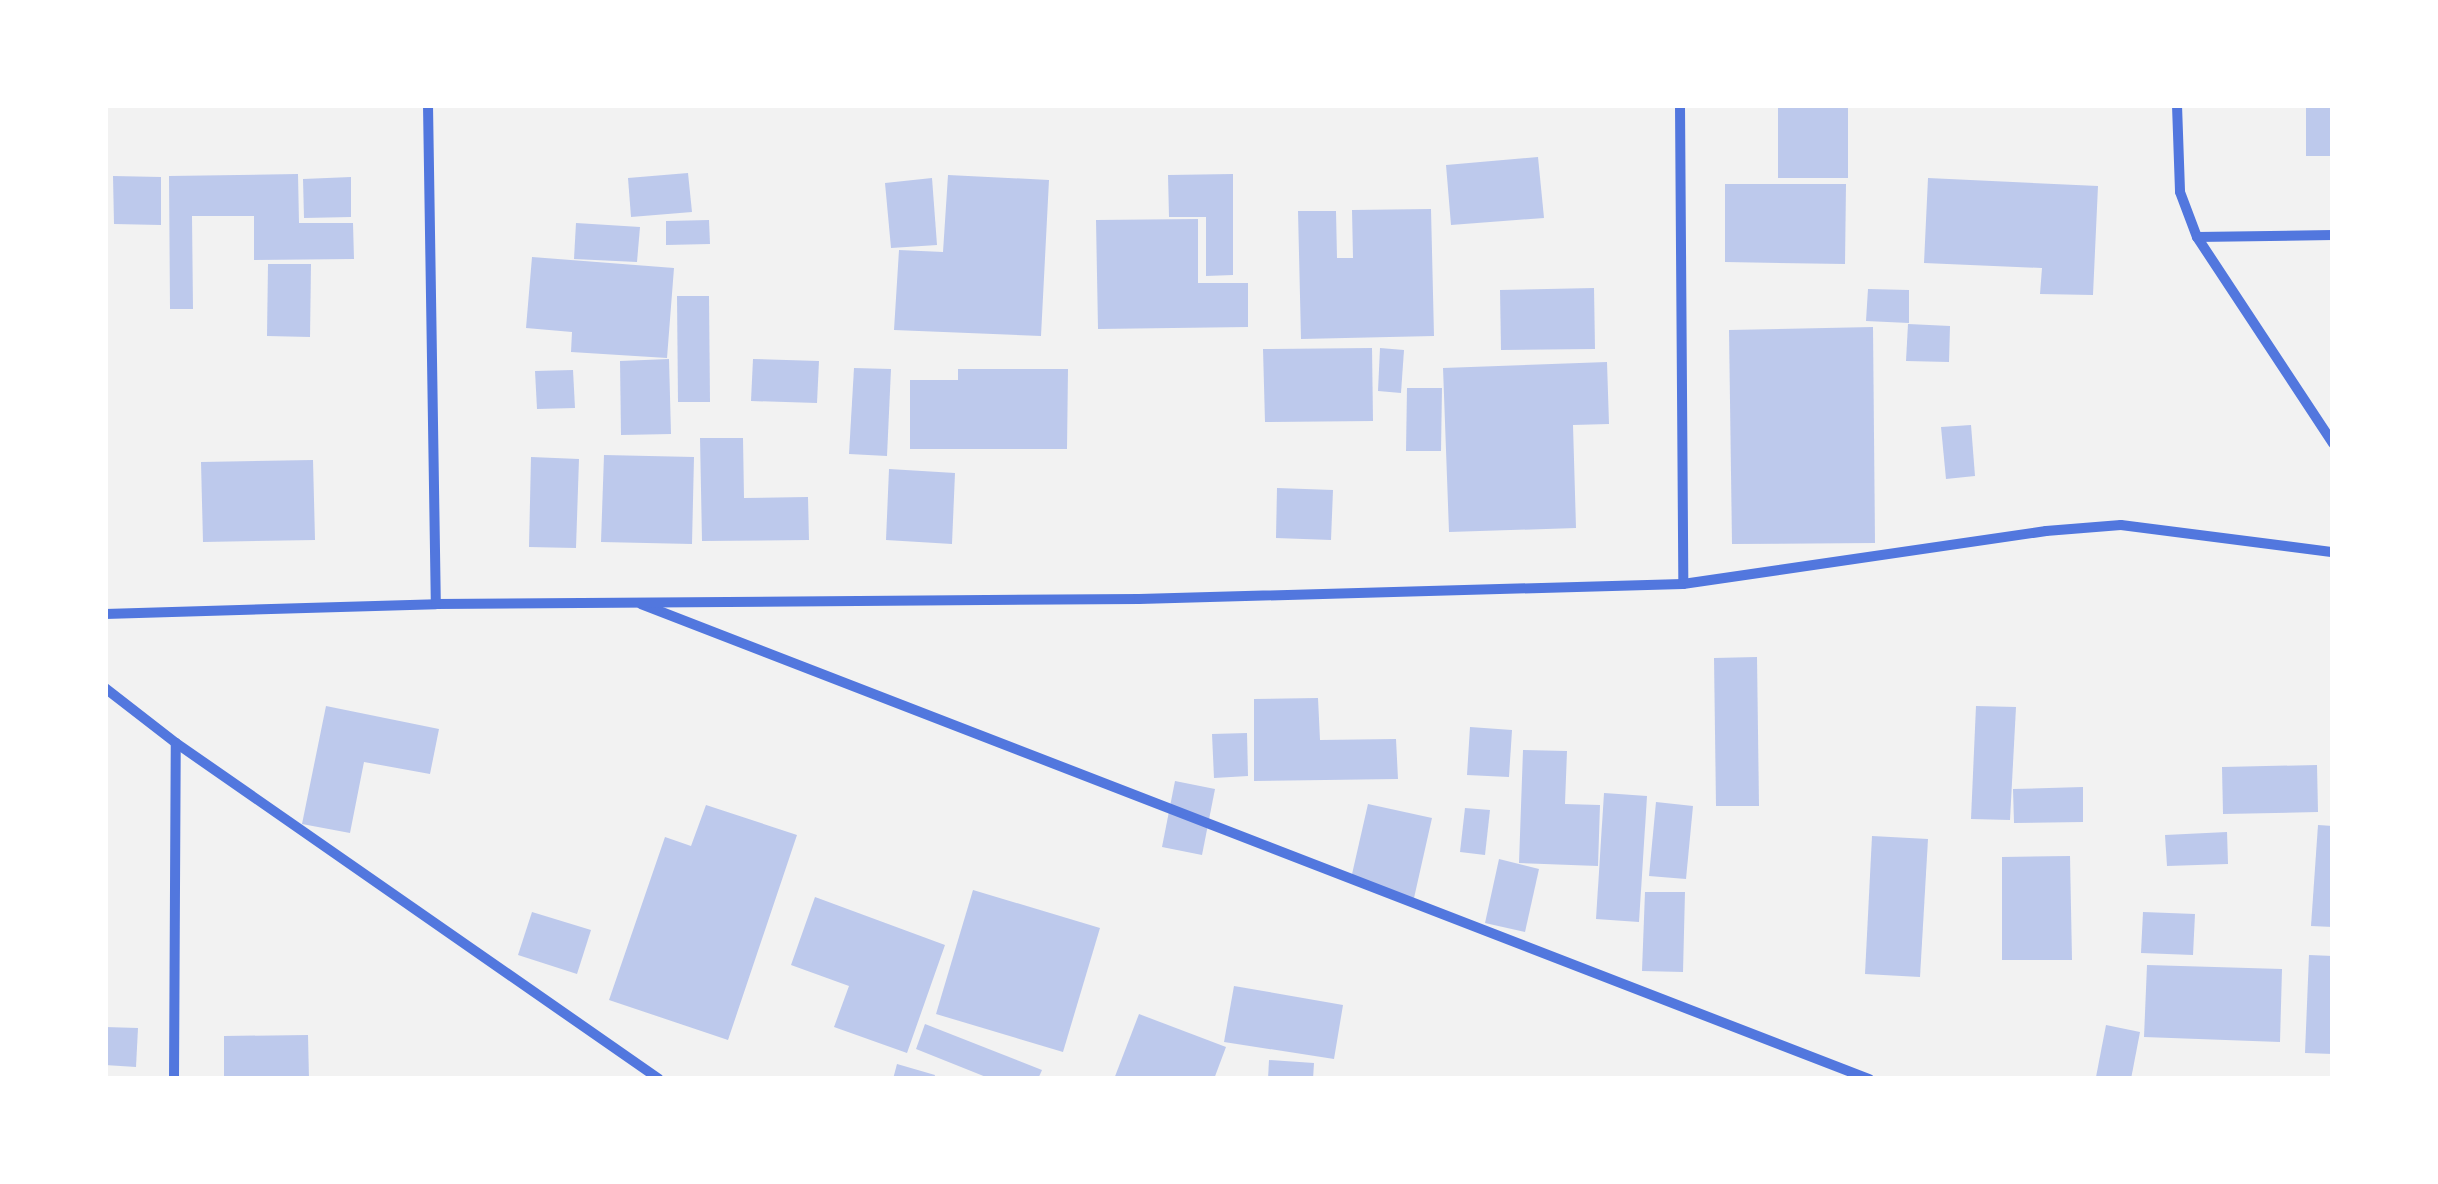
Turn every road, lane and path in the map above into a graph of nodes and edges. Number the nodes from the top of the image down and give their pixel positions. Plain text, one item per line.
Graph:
1 (428, 105) edge
2 (1680, 105) edge
3 (2177, 105) edge
4 (2333, 236) edge
5 (2196, 237) junction
6 (2333, 443) edge
7 (2333, 552) edge
8 (1684, 584) junction
9 (635, 602) junction
10 (436, 604) junction
11 (105, 614) edge
12 (105, 688) edge
13 (176, 744) junction
14 (174, 1079) edge
15 (659, 1079) edge
16 (1870, 1079) edge

1 - 10 street
2 - 8 street
3 - 5 street
4 - 5 street
5 - 6 street
7 - 8 street
8 - 9 street
9 - 10 street
9 - 16 street
10 - 11 street
12 - 13 street
13 - 14 street
13 - 15 street

